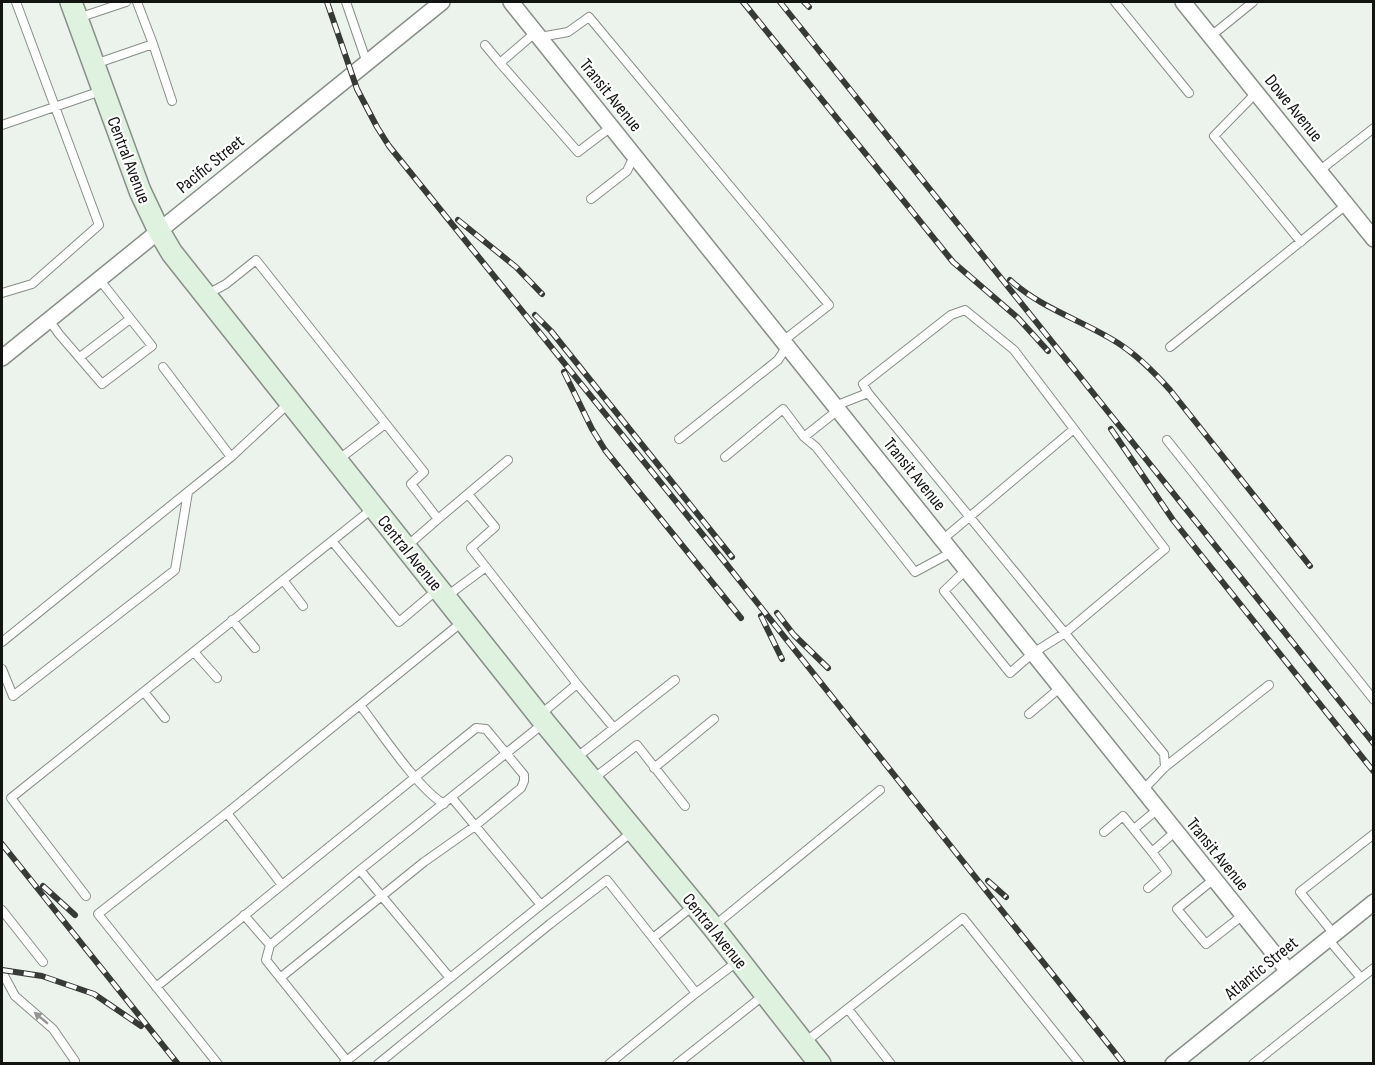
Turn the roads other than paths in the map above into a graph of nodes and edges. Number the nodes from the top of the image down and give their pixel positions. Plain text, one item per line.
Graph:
1 (16, 2) edge
2 (126, 2) edge
3 (137, 2) edge
4 (346, 2) edge
5 (442, 2) edge
6 (511, 2) edge
7 (1115, 2) edge
8 (1183, 2) edge
9 (1253, 2) edge
10 (74, 10) edge
11 (538, 35) junction
12 (1211, 36) junction
13 (153, 44) junction
14 (485, 45) dead end
15 (367, 63) junction
16 (501, 63) junction
17 (94, 65) junction
18 (103, 90) junction
19 (1189, 93) dead end
20 (1256, 93) junction
21 (172, 101) dead end
22 (55, 106) junction
23 (2, 125) edge
24 (611, 127) junction
25 (1374, 128) edge
26 (634, 156) junction
27 (1319, 171) junction
28 (591, 199) dead end
29 (1346, 205) junction
30 (159, 231) junction
31 (1374, 239) edge
32 (1301, 242) junction
33 (99, 279) junction
34 (2, 292) edge
35 (205, 296) junction
36 (129, 319) junction
37 (49, 320) junction
38 (785, 344) junction
39 (1170, 347) dead end
40 (80, 357) junction
41 (2, 358) edge
42 (163, 367) dead end
43 (868, 393) junction
44 (290, 402) junction
45 (836, 408) junction
46 (385, 424) junction
47 (1074, 429) junction
48 (804, 437) junction
49 (679, 439) dead end
50 (1167, 440) dead end
51 (231, 457) junction
52 (725, 457) dead end
53 (508, 460) dead end
54 (337, 461) junction
55 (188, 492) junction
56 (468, 494) junction
57 (374, 507) junction
58 (969, 516) junction
59 (438, 519) junction
60 (942, 540) junction
61 (332, 541) junction
62 (406, 547) junction
63 (952, 552) junction
64 (486, 567) junction
65 (966, 570) junction
66 (282, 580) junction
67 (442, 593) junction
68 (303, 606) dead end
69 (232, 620) junction
70 (464, 620) junction
71 (1065, 633) junction
72 (2, 642) edge
73 (255, 648) dead end
74 (194, 652) junction
75 (1033, 653) junction
76 (2, 669) edge
77 (217, 678) dead end
78 (675, 680) dead end
79 (577, 684) junction
80 (1269, 684) dead end
81 (1061, 687) junction
82 (144, 692) junction
83 (1374, 700) edge
84 (360, 705) junction
85 (1029, 714) dead end
86 (165, 718) dead end
87 (543, 719) junction
88 (714, 719) dead end
89 (614, 728) junction
90 (508, 753) junction
91 (575, 759) junction
92 (654, 768) junction
93 (1165, 768) junction
94 (415, 777) junction
95 (592, 780) junction
96 (880, 790) dead end
97 (1143, 790) junction
98 (452, 798) junction
99 (444, 804) junction
100 (685, 806) dead end
101 (1158, 809) junction
102 (227, 813) junction
103 (476, 826) junction
104 (1134, 829) junction
105 (633, 831) junction
106 (1176, 831) junction
107 (1104, 832) dead end
108 (1374, 834) edge
109 (1152, 852) junction
110 (360, 870) junction
111 (1214, 879) junction
112 (282, 885) junction
113 (1148, 888) dead end
114 (86, 896) dead end
115 (382, 896) junction
116 (1374, 902) edge
117 (541, 905) junction
118 (694, 905) junction
119 (2, 910) edge
120 (244, 915) junction
121 (1243, 915) junction
122 (713, 927) junction
123 (1331, 937) junction
124 (653, 938) junction
125 (270, 945) junction
126 (739, 960) junction
127 (43, 962) dead end
128 (1374, 968) edge
129 (1288, 971) junction
130 (2, 972) edge
131 (280, 978) junction
132 (450, 978) junction
133 (1361, 978) junction
134 (156, 987) junction
135 (696, 993) junction
136 (766, 994) junction
137 (848, 1009) junction
138 (804, 1043) junction
139 (345, 1062) edge
140 (75, 1064) edge
141 (218, 1064) edge
142 (378, 1064) edge
143 (609, 1064) edge
144 (677, 1064) edge
145 (820, 1064) edge
146 (891, 1064) edge
147 (1080, 1064) edge
148 (1173, 1064) edge
149 (1253, 1064) edge

1 - 22 lane
2 - 10 lane
3 - 13 lane
4 - 15 lane
5 - 15 street, Pacific Street
6 - 11 street, Transit Avenue
7 - 19 lane
8 - 12 street, Dowe Avenue
9 - 12 lane
10 - 17 street, Central Avenue
11 - 16 lane
11 - 24 street, Transit Avenue
11 - 38 lane
12 - 20 street, Dowe Avenue
13 - 17 lane
13 - 21 lane
14 - 16 lane
15 - 30 street, Pacific Street
16 - 24 lane
17 - 18 street, Central Avenue
18 - 22 lane
18 - 30 street, Central Avenue
20 - 27 street, Dowe Avenue
20 - 32 lane
22 - 23 lane
22 - 34 lane
24 - 26 street, Transit Avenue
25 - 27 lane
26 - 28 lane
26 - 38 street, Transit Avenue
27 - 29 street, Dowe Avenue
29 - 31 street, Dowe Avenue
29 - 32 lane
30 - 33 street, Pacific Street
30 - 35 street, Central Avenue
32 - 39 lane
33 - 36 lane
33 - 37 street, Pacific Street
35 - 44 street, Central Avenue
35 - 46 lane
36 - 40 lane
36 - 40 lane
37 - 40 lane
37 - 41 street, Pacific Street
38 - 45 street, Transit Avenue
38 - 49 lane
42 - 51 lane
43 - 45 lane
43 - 47 lane
43 - 58 lane
44 - 51 lane
44 - 54 street, Central Avenue
45 - 48 lane
45 - 60 street, Transit Avenue
46 - 54 lane
46 - 59 lane
47 - 58 lane
47 - 71 lane
48 - 52 lane
48 - 63 lane
50 - 83 lane
51 - 55 lane
53 - 56 lane
54 - 57 street, Central Avenue
55 - 72 lane
55 - 76 lane
56 - 59 lane
56 - 64 lane
57 - 61 lane
57 - 62 street, Central Avenue
58 - 60 lane
58 - 71 lane
59 - 62 lane
60 - 63 street, Transit Avenue
61 - 66 lane
61 - 67 lane
62 - 67 street, Central Avenue
63 - 65 street, Transit Avenue
64 - 67 lane
64 - 79 lane
65 - 75 street, Transit Avenue
65 - 75 lane
66 - 68 lane
66 - 69 lane
67 - 70 street, Central Avenue
69 - 73 lane
69 - 74 lane
70 - 84 lane
70 - 87 street, Central Avenue
71 - 75 lane
71 - 93 lane
74 - 77 lane
74 - 82 lane
75 - 81 street, Transit Avenue
78 - 89 lane
79 - 87 lane
79 - 89 lane
80 - 93 lane
81 - 85 lane
81 - 97 street, Transit Avenue
82 - 86 lane
82 - 114 lane
84 - 94 lane
84 - 102 lane
87 - 90 lane
87 - 91 street, Central Avenue
88 - 92 lane
89 - 91 lane
90 - 94 lane
90 - 98 lane
90 - 103 lane
91 - 95 street, Central Avenue
92 - 95 lane
92 - 100 lane
93 - 97 lane
94 - 99 lane
94 - 112 lane
95 - 105 street, Central Avenue
96 - 122 lane
97 - 101 street, Transit Avenue
98 - 99 lane
98 - 103 lane
99 - 110 lane
101 - 104 lane
101 - 106 street, Transit Avenue
102 - 112 lane
102 - 134 lane
103 - 115 lane
103 - 117 lane
104 - 107 lane
104 - 109 lane
105 - 117 lane
105 - 118 street, Central Avenue
106 - 109 lane
106 - 111 street, Transit Avenue
108 - 123 lane
109 - 113 lane
110 - 115 lane
110 - 125 lane
111 - 121 street, Transit Avenue
111 - 121 lane
112 - 120 lane
115 - 131 lane
115 - 132 lane
116 - 123 street, Atlantic Street
117 - 132 lane
118 - 122 street, Central Avenue
118 - 124 lane
119 - 127 lane
120 - 125 lane
120 - 134 lane
121 - 129 street, Transit Avenue
122 - 126 street, Central Avenue
123 - 129 street, Atlantic Street
123 - 133 lane
124 - 135 lane
124 - 142 lane
125 - 131 lane
126 - 135 lane
126 - 136 street, Central Avenue
128 - 133 lane
129 - 148 street, Atlantic Street
140 -> 130 lane
131 - 139 lane
132 - 139 lane
133 - 149 lane
134 - 141 lane
135 - 143 lane
136 - 138 street, Central Avenue
136 - 144 lane
137 - 138 lane
137 - 146 lane
137 - 147 lane
138 - 145 street, Central Avenue

